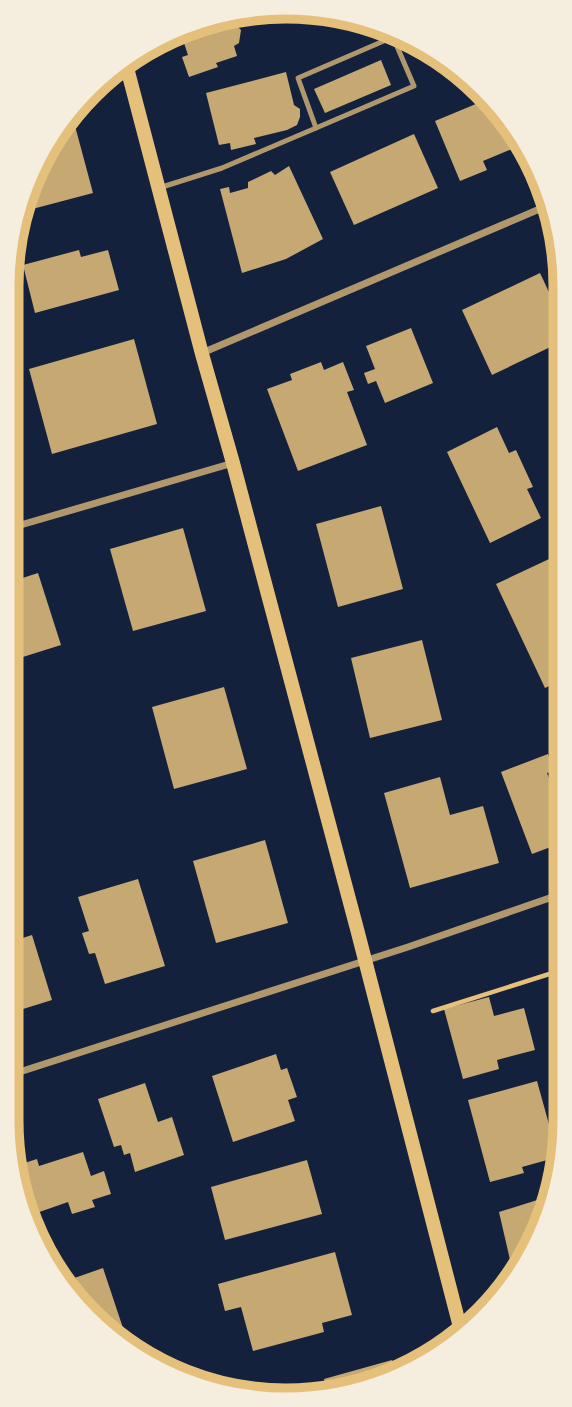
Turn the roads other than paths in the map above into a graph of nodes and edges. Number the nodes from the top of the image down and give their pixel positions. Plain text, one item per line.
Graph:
1 (387, 40) edge
2 (396, 43) edge
3 (128, 71) edge
4 (316, 128) junction
5 (159, 188) junction
6 (541, 208) edge
7 (202, 354) junction
8 (233, 463) junction
9 (19, 525) edge
10 (553, 897) edge
11 (365, 960) junction
12 (19, 1072) edge
13 (459, 1324) edge

1 - 4 lane
2 - 4 lane
3 - 5 main road
4 - 5 lane
5 - 7 main road
6 - 7 street
7 - 8 main road
8 - 9 street
8 - 11 main road
10 - 11 street
11 - 12 street
11 - 13 main road

